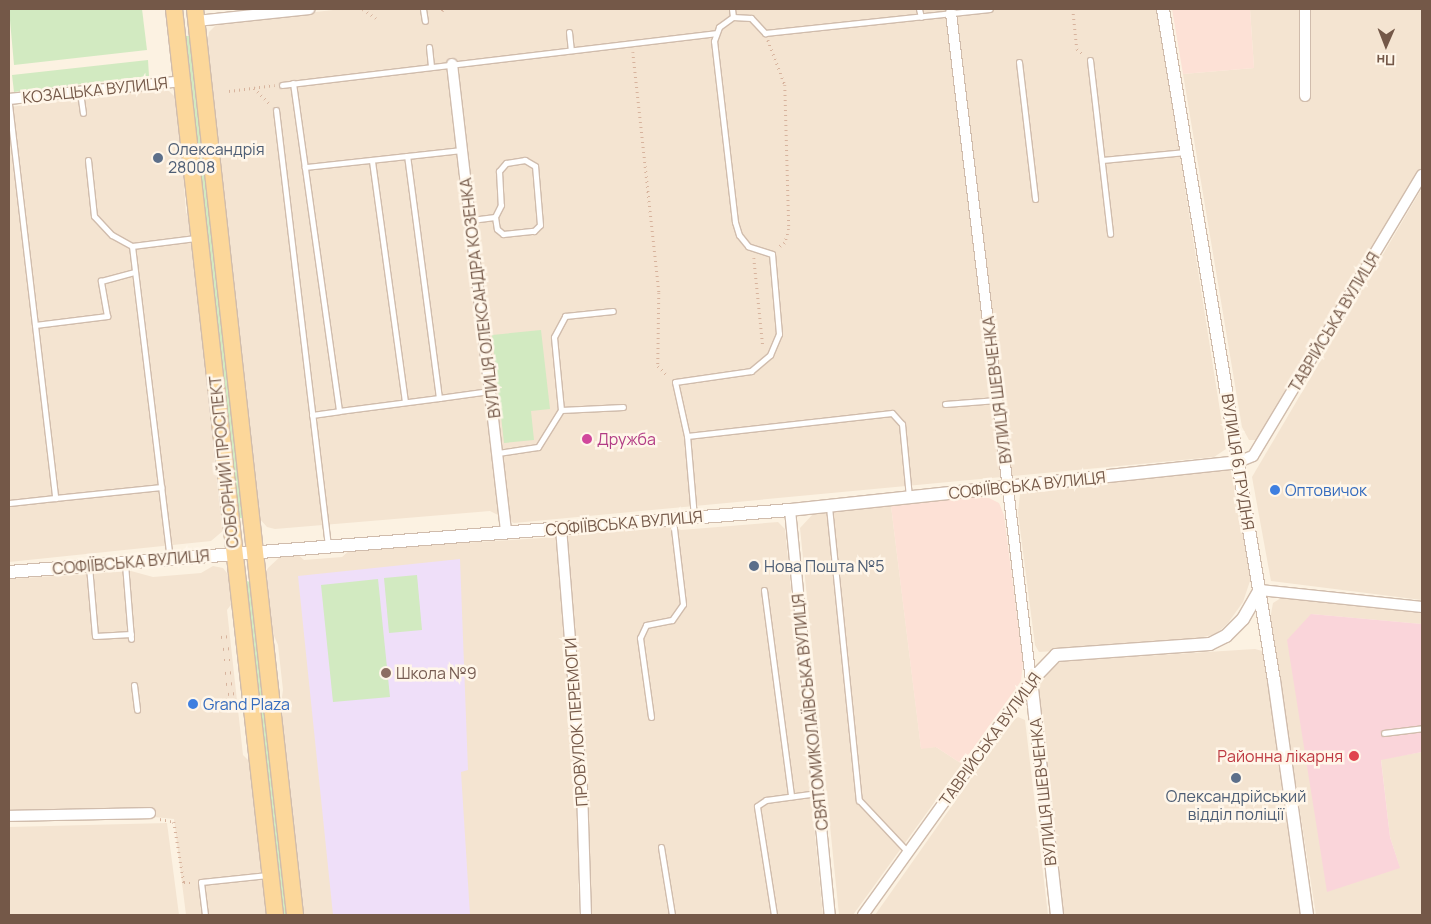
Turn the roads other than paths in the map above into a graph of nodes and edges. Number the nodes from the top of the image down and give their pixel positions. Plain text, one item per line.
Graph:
1 (308, 9) edge
2 (424, 9) edge
3 (732, 9) edge
4 (919, 9) edge
5 (990, 9) edge
6 (1164, 9) edge
7 (1304, 9) edge
8 (951, 13) junction
9 (196, 15) edge
10 (175, 16) edge
11 (734, 17) junction
12 (920, 17) junction
13 (425, 21) dead end
14 (569, 32) dead end
15 (715, 33) junction
16 (428, 47) dead end
17 (571, 50) junction
18 (1090, 60) road end
19 (1019, 62) dead end
20 (452, 64) junction
21 (431, 67) junction
22 (182, 81) junction
23 (293, 83) junction
24 (282, 84) road end
25 (80, 92) junction
26 (1305, 96) dead end
27 (9, 99) edge
28 (9, 104) edge
29 (276, 110) road end
30 (83, 113) dead end
31 (462, 150) junction
32 (1187, 152) junction
33 (407, 156) junction
34 (88, 160) dead end
35 (372, 160) junction
36 (1102, 160) junction
37 (15, 165) junction
38 (9, 166) edge
39 (305, 167) junction
40 (1422, 175) edge
41 (1035, 199) dead end
42 (495, 217) junction
43 (471, 220) junction
44 (1110, 234) dead end
45 (199, 238) junction
46 (132, 246) junction
47 (135, 272) junction
48 (613, 311) dead end
49 (34, 325) junction
50 (491, 391) junction
51 (439, 398) junction
52 (998, 400) junction
53 (405, 402) junction
54 (945, 404) dead end
55 (623, 407) dead end
56 (561, 410) junction
57 (339, 411) junction
58 (312, 415) junction
59 (687, 436) junction
60 (498, 453) junction
61 (1238, 462) junction
62 (161, 487) junction
63 (1008, 488) junction
64 (55, 498) junction
65 (909, 498) junction
66 (9, 503) edge
67 (829, 506) junction
68 (790, 510) junction
69 (694, 518) junction
70 (672, 519) junction
71 (561, 528) junction
72 (506, 532) junction
73 (328, 547) junction
74 (255, 552) junction
75 (235, 554) junction
76 (170, 559) junction
77 (125, 563) junction
78 (90, 566) junction
79 (9, 572) edge
80 (764, 590) dead end
81 (1260, 590) junction
82 (1422, 607) edge
83 (1031, 681) junction
84 (134, 685) dead end
85 (136, 710) dead end
86 (651, 716) dead end
87 (1422, 728) edge
88 (1384, 733) dead end
89 (818, 793) junction
90 (791, 796) junction
91 (150, 813) road end
92 (9, 816) edge
93 (661, 847) dead end
94 (908, 853) junction
95 (271, 874) junction
96 (205, 915) edge
97 (275, 915) edge
98 (295, 915) edge
99 (586, 915) edge
100 (672, 915) edge
101 (774, 915) edge
102 (830, 915) edge
103 (863, 915) edge
104 (1057, 915) edge
105 (1307, 915) edge

1 - 9 street
2 - 13 lane
3 - 11 lane
4 - 12 lane
5 - 8 lane
6 - 32 street, ВУЛИЦЯ 6 ГРУДНЯ
7 - 26 street
8 - 12 lane
8 - 52 street, ВУЛИЦЯ ШЕВЧЕНКА
9 - 10 main road
9 - 74 main road, СОБОРНИЙ ПРОСПЕКТ
10 - 22 main road, СОБОРНИЙ ПРОСПЕКТ
11 - 12 lane
11 - 15 lane
14 - 17 lane
15 - 17 lane
15 - 59 lane
16 - 21 lane
17 - 20 lane
18 - 36 lane
19 - 41 lane
20 - 21 lane
20 - 31 street, ВУЛИЦЯ ОЛЕКСАНДРА КОЗЕНКА
21 - 23 lane
22 - 25 street, КОЗАЦЬКА ВУЛИЦЯ
22 - 45 main road, СОБОРНИЙ ПРОСПЕКТ
23 - 24 lane
23 - 39 lane
25 - 27 street, КОЗАЦЬКА ВУЛИЦЯ
25 - 30 lane
28 - 37 lane
29 - 58 lane
31 - 33 lane
31 - 43 street, ВУЛИЦЯ ОЛЕКСАНДРА КОЗЕНКА
32 - 36 lane
32 - 61 street, ВУЛИЦЯ 6 ГРУДНЯ
33 - 35 lane
33 - 51 lane
34 - 46 lane
35 - 39 lane
35 - 53 lane
36 - 44 lane
37 - 38 lane
37 - 49 lane
39 - 57 lane
40 - 61 street, ТАВРІЙСЬКА ВУЛИЦЯ
42 - 42 lane
42 - 43 lane
43 - 50 street, ВУЛИЦЯ ОЛЕКСАНДРА КОЗЕНКА
45 - 46 lane
45 - 75 main road, СОБОРНИЙ ПРОСПЕКТ
46 - 47 lane
47 - 49 lane
47 - 62 lane
48 - 56 lane
49 - 64 lane
50 - 51 lane
50 - 60 street, ВУЛИЦЯ ОЛЕКСАНДРА КОЗЕНКА
51 - 53 lane
52 - 54 lane
52 - 63 street, ВУЛИЦЯ ШЕВЧЕНКА
53 - 57 lane
55 - 56 lane
56 - 60 lane
57 - 58 lane
58 - 73 lane
59 - 65 lane
59 - 69 lane
60 - 72 street, ВУЛИЦЯ ОЛЕКСАНДРА КОЗЕНКА
61 - 63 street, СОФІЇВСЬКА ВУЛИЦЯ
61 - 81 street, ВУЛИЦЯ 6 ГРУДНЯ
62 - 64 lane
62 - 76 lane
63 - 65 street, СОФІЇВСЬКА ВУЛИЦЯ
63 - 83 street, ВУЛИЦЯ ШЕВЧЕНКА
64 - 66 lane
65 - 67 street, СОФІЇВСЬКА ВУЛИЦЯ
67 - 68 street, СОФІЇВСЬКА ВУЛИЦЯ
67 - 94 lane
68 - 69 street, СОФІЇВСЬКА ВУЛИЦЯ
68 - 89 street, СВЯТОМИКОЛАЇВСЬКА ВУЛИЦЯ
69 - 70 street, СОФІЇВСЬКА ВУЛИЦЯ
70 - 71 street, СОФІЇВСЬКА ВУЛИЦЯ
70 - 86 lane
71 - 72 street, СОФІЇВСЬКА ВУЛИЦЯ
71 - 99 street, ПРОВУЛОК ПЕРЕМОГИ
72 - 73 street, СОФІЇВСЬКА ВУЛИЦЯ
73 - 74 street, СОФІЇВСЬКА ВУЛИЦЯ
74 - 75 street, СОФІЇВСЬКА ВУЛИЦЯ
74 - 98 main road, СОБОРНИЙ ПРОСПЕКТ
75 - 76 street, СОФІЇВСЬКА ВУЛИЦЯ
75 - 95 main road, СОБОРНИЙ ПРОСПЕКТ
76 - 77 street, СОФІЇВСЬКА ВУЛИЦЯ
77 - 78 street, СОФІЇВСЬКА ВУЛИЦЯ
77 - 78 lane
78 - 79 street, СОФІЇВСЬКА ВУЛИЦЯ
80 - 90 lane
81 - 82 street
81 - 83 street, ТАВРІЙСЬКА ВУЛИЦЯ
81 - 105 street, ВУЛИЦЯ 6 ГРУДНЯ
83 - 94 street, ТАВРІЙСЬКА ВУЛИЦЯ
83 - 104 street, ВУЛИЦЯ ШЕВЧЕНКА
84 - 85 lane
87 - 88 lane
89 - 90 lane
89 - 102 street, СВЯТОМИКОЛАЇВСЬКА ВУЛИЦЯ
90 - 101 lane
91 - 92 street
93 - 100 lane
94 - 103 street, ТАВРІЙСЬКА ВУЛИЦЯ
95 - 96 lane
95 - 97 main road, СОБОРНИЙ ПРОСПЕКТ

